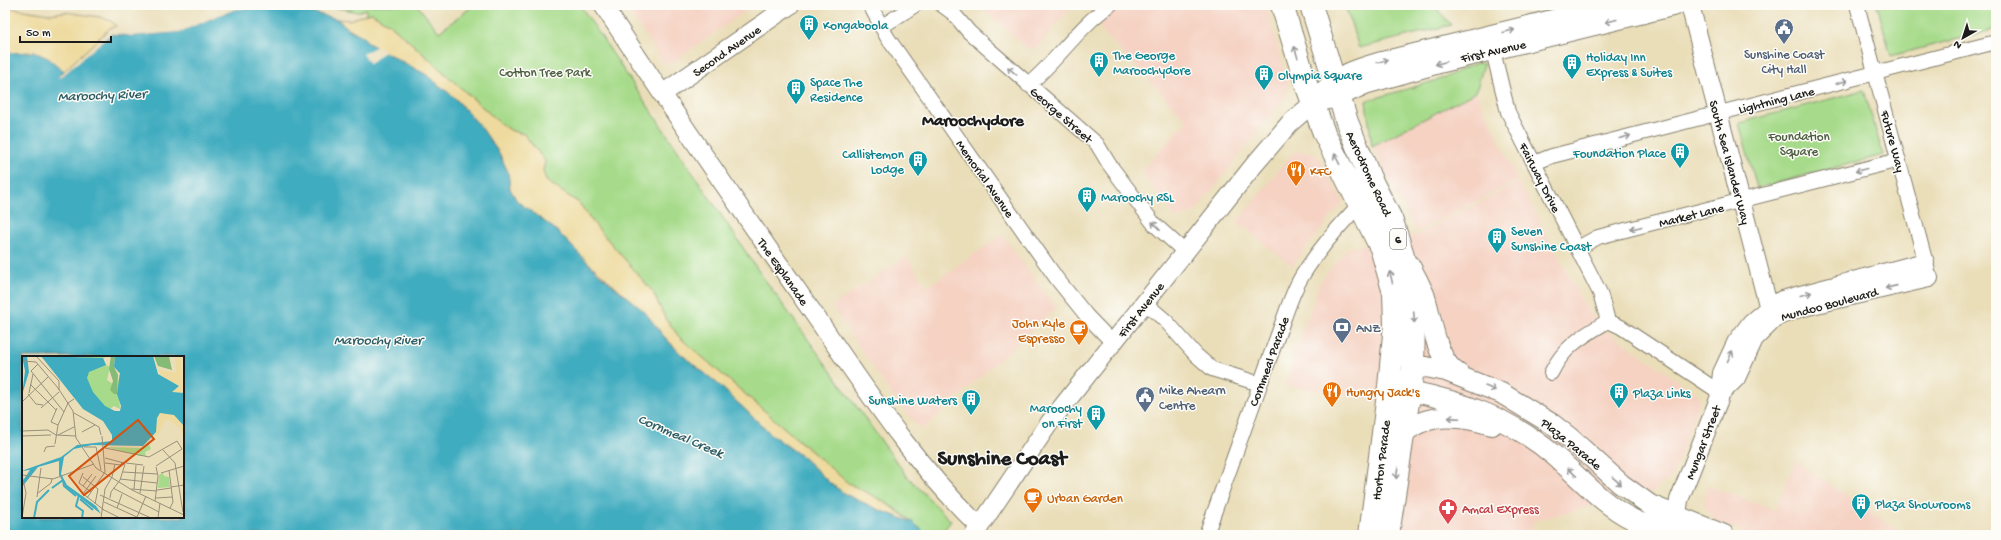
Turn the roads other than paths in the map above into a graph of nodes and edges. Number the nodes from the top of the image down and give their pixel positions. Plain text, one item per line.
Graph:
1 (603, 5) edge
2 (790, 5) edge
3 (870, 5) edge
4 (915, 5) edge
5 (942, 5) edge
6 (1110, 5) edge
7 (1282, 5) edge
8 (1311, 5) edge
9 (1613, 5) edge
10 (1676, 5) edge
11 (1690, 5) edge
12 (1857, 5) edge
13 (881, 27) junction
14 (1996, 42) edge
15 (1493, 51) junction
16 (1876, 73) junction
17 (1028, 85) junction
18 (1336, 88) junction
19 (662, 94) junction
20 (1313, 103) junction
21 (1718, 113) junction
22 (1899, 160) junction
23 (1534, 163) junction
24 (1741, 201) junction
25 (1360, 204) junction
26 (1578, 248) junction
27 (1185, 252) junction
28 (1402, 252) junction
29 (1927, 270) joint
30 (1145, 303) junction
31 (1773, 312) junction
32 (1608, 321) junction
33 (1113, 343) junction
34 (1413, 368) junction
35 (1551, 373) dead end
36 (1461, 376) junction
37 (1260, 384) junction
38 (1389, 386) junction
39 (1410, 391) junction
40 (1721, 393) junction
41 (1403, 434) junction
42 (1532, 438) junction
43 (1673, 525) edge
44 (976, 531) edge
45 (1206, 535) edge
46 (1370, 535) edge
47 (1388, 535) edge
48 (1724, 535) edge

1 - 19 street, The Esplanade
2 - 19 street, Second Avenue
3 - 13 street, Memorial Avenue
4 - 13 street
17 -> 5 street, George Street
6 - 17 street
20 -> 7 main road, Aerodrome Road / 6
8 - 18 main road, Aerodrome Road / 6
18 -> 9 main road, First Avenue
10 -> 15 main road, First Avenue
11 - 21 street, South Sea Islander Way
12 - 16 street, Future Way
13 - 33 street, Memorial Avenue
14 - 16 street, Lightning Lane
15 -> 18 main road, First Avenue
15 - 23 street, Fairway Drive
21 -> 16 street, Lightning Lane
16 - 22 street, Future Way
27 -> 17 street, George Street
18 - 20 main road, First Avenue
18 - 28 main road, Aerodrome Road / 6
19 - 44 street, The Esplanade
25 -> 20 main road, Aerodrome Road / 6
20 - 27 street, First Avenue
23 -> 21 street, Lightning Lane
21 - 24 street, South Sea Islander Way
22 -> 24 street, Market Lane
22 - 29 street, Future Way
23 - 26 street, Fairway Drive
24 -> 26 street, Market Lane
24 - 31 street, South Sea Islander Way
25 - 37 street, Cornmeal Parade
38 -> 25 main road, Aerodrome Road / 6
26 - 32 street, Fairway Drive
27 - 30 street, First Avenue
28 -> 34 main road, Aerodrome Road / 6
28 - 36 main road
29 - 31 street, Mundoo Boulevard
30 - 33 street, First Avenue
30 - 37 street
31 - 40 street, Mundoo Boulevard
32 - 35 street
32 - 40 street, Mungar Street
33 - 44 street, First Avenue
34 - 36 main road, Plaza Parade
34 - 38 main road
34 - 39 main road, Aerodrome Road / 6
36 -> 43 main road, Plaza Parade
37 - 45 street, Cornmeal Parade
38 - 39 main road
38 - 46 main road, Horton Parade / 6
39 - 41 main road, Horton Parade / 6
39 - 42 main road, Plaza Parade
40 - 43 street, Mungar Street
42 -> 41 main road
41 -> 47 main road, Horton Parade / 6
43 -> 42 main road, Plaza Parade
43 - 48 main road, Plaza Parade

